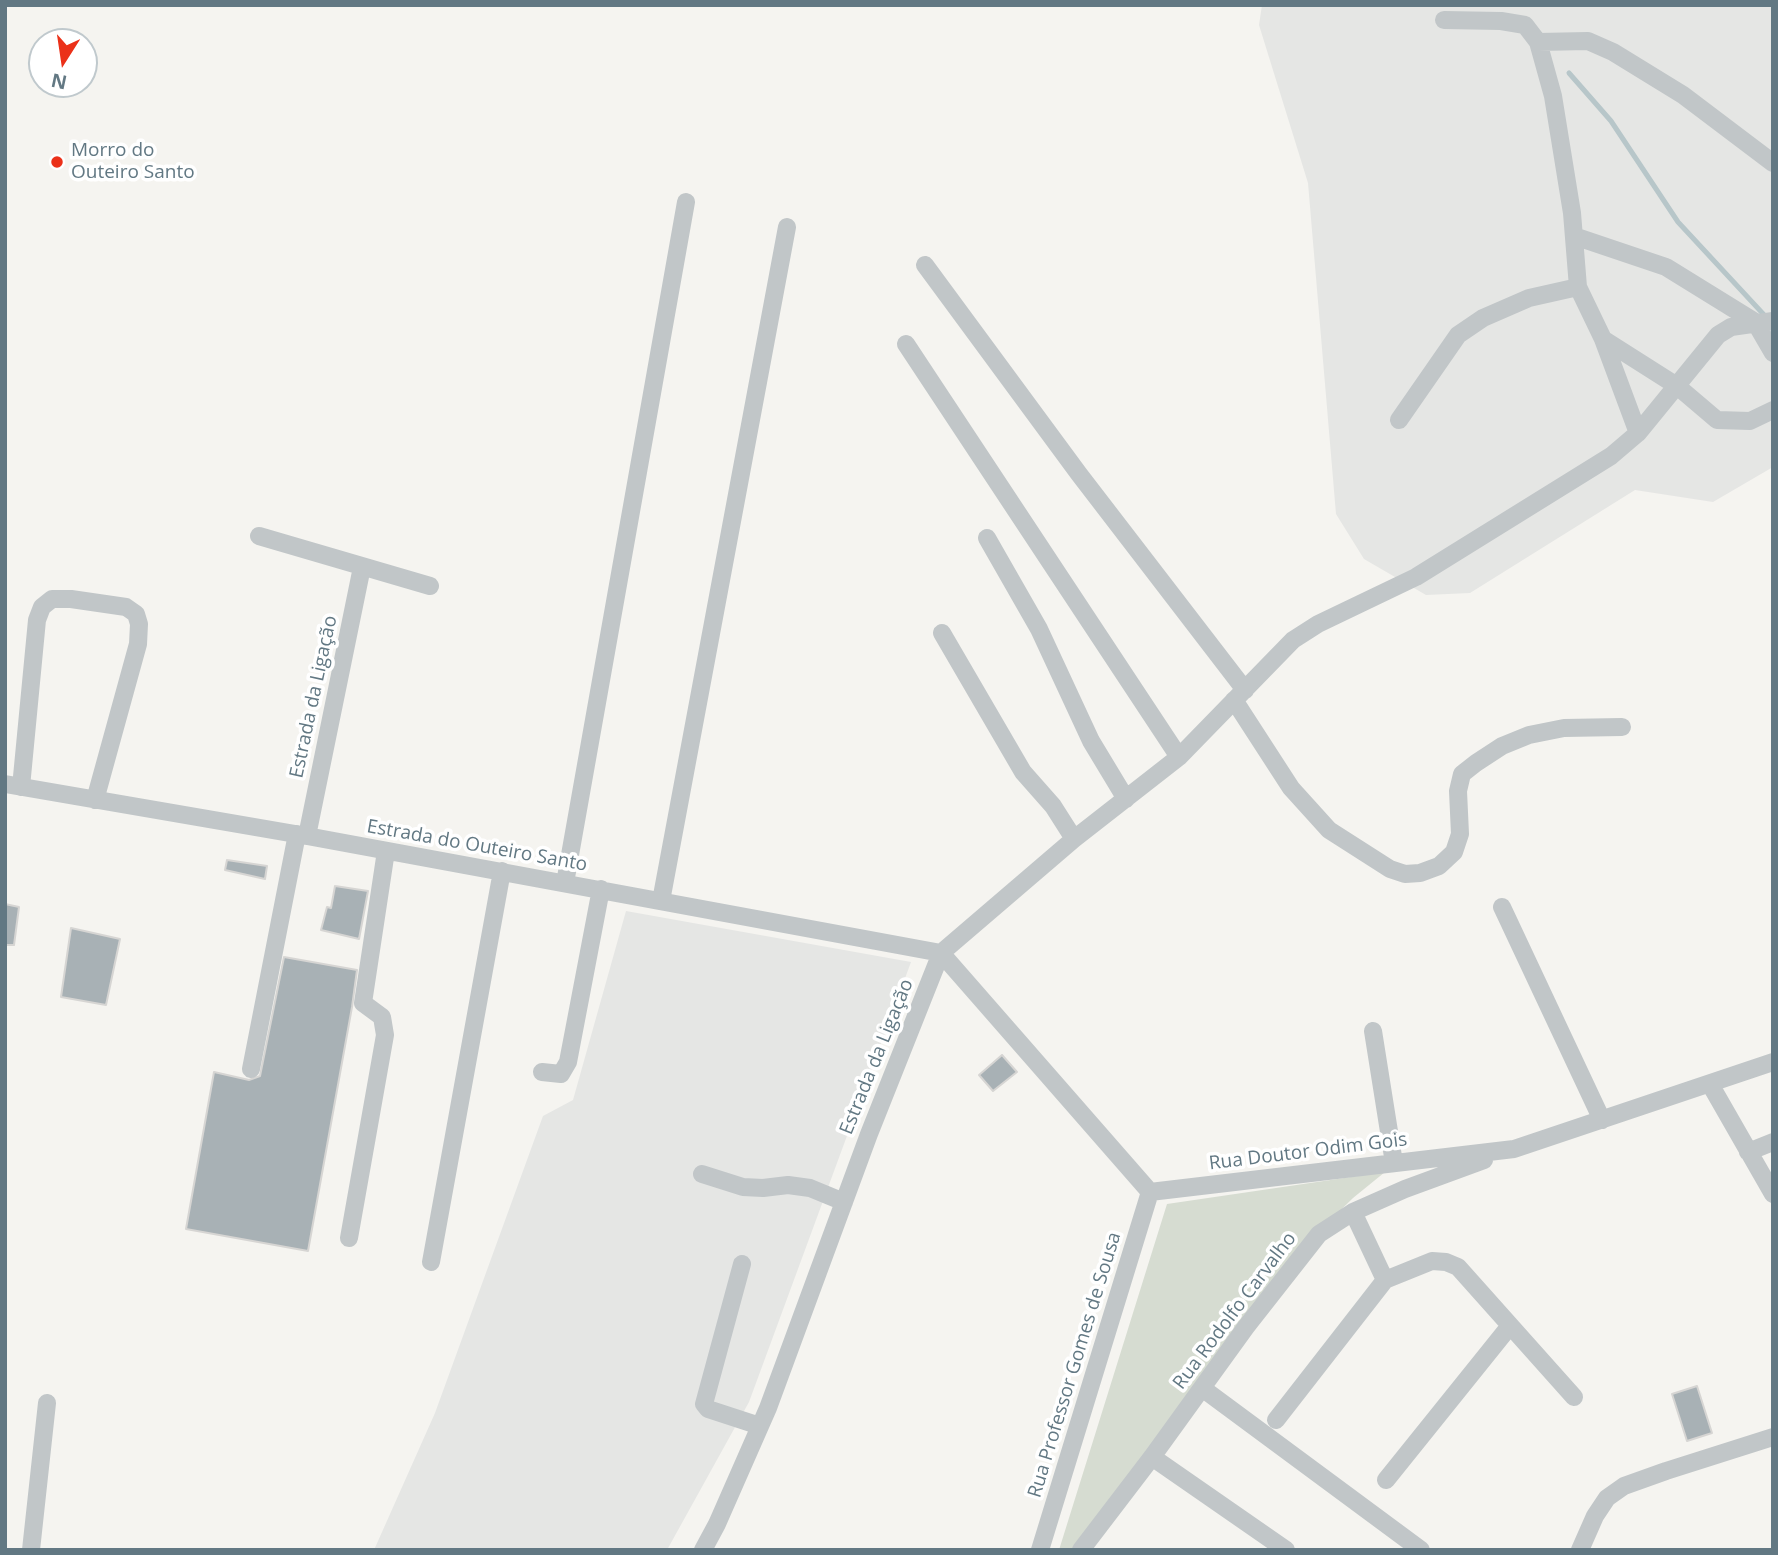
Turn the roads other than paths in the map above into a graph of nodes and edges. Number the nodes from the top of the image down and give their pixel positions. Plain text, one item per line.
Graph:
1 (1444, 20) dead end
2 (1538, 42) junction
3 (1773, 163) edge
4 (687, 202) dead end
5 (787, 227) dead end
6 (1574, 236) junction
7 (925, 265) dead end
8 (1578, 287) junction
9 (1763, 322) edge
10 (1603, 339) junction
11 (906, 344) dead end
12 (1773, 353) edge
13 (1677, 386) junction
14 (1773, 410) edge
15 (1399, 420) dead end
16 (1638, 433) junction
17 (259, 536) dead end
18 (987, 538) dead end
19 (362, 568) junction
20 (430, 586) dead end
21 (942, 633) dead end
22 (1240, 695) junction
23 (1622, 727) dead end
24 (1180, 757) junction
25 (13, 785) edge
26 (1126, 799) junction
27 (95, 800) junction
28 (302, 835) junction
29 (1074, 839) junction
30 (387, 851) junction
31 (502, 871) junction
32 (565, 883) junction
33 (601, 890) junction
34 (662, 901) junction
35 (1502, 907) dead end
36 (941, 953) junction
37 (1373, 1031) dead end
38 (1773, 1062) edge
39 (251, 1069) dead end
40 (542, 1072) dead end
41 (1710, 1084) junction
42 (1602, 1120) junction
43 (1773, 1142) edge
44 (1514, 1149) junction
45 (1748, 1152) junction
46 (1394, 1163) junction
47 (702, 1174) dead end
48 (1150, 1192) junction
49 (1773, 1194) edge
50 (844, 1202) junction
51 (1353, 1212) junction
52 (349, 1238) dead end
53 (431, 1262) dead end
54 (742, 1264) dead end
55 (1385, 1280) junction
56 (1509, 1327) junction
57 (1202, 1388) junction
58 (1574, 1397) dead end
59 (47, 1403) dead end
60 (1276, 1420) dead end
61 (760, 1426) junction
62 (1773, 1437) edge
63 (1152, 1457) junction
64 (1386, 1480) dead end
65 (32, 1550) edge
66 (703, 1550) edge
67 (1040, 1550) edge
68 (1081, 1550) edge
69 (1286, 1550) edge
70 (1421, 1550) edge
71 (1580, 1550) edge

1 - 2 street
2 - 3 street
2 - 6 street
4 - 32 street
5 - 34 street
6 - 8 street
6 - 9 street
7 - 22 street
8 - 10 street
8 - 15 street
9 - 12 street
9 - 13 street, Estrada da Ligação
10 - 13 street
10 - 16 street
11 - 24 street
13 - 14 street
13 - 16 street, Estrada da Ligação
16 - 22 street, Estrada da Ligação
17 - 19 street
18 - 26 street
19 - 20 street
19 - 28 street, Estrada da Ligação
21 - 29 street
22 - 23 street
22 - 24 street, Estrada da Ligação
24 - 26 street, Estrada da Ligação
25 - 27 street, Estrada do Outeiro Santo
25 - 27 street
26 - 29 street, Estrada da Ligação
27 - 28 street, Estrada do Outeiro Santo
28 - 30 street, Estrada do Outeiro Santo
28 - 39 street, Estrada da Ligação
29 - 36 street, Estrada da Ligação
30 - 31 street, Estrada do Outeiro Santo
30 - 52 street
31 - 32 street, Estrada do Outeiro Santo
31 - 53 street
32 - 33 street, Estrada do Outeiro Santo
33 - 34 street, Estrada do Outeiro Santo
33 - 40 street
34 - 36 street, Estrada do Outeiro Santo
35 - 42 street
36 - 48 street
36 - 50 street, Estrada da Ligação
37 - 46 street
38 - 41 street, Rua Doutor Odim Gois
41 - 42 street, Rua Doutor Odim Gois
41 - 45 street
42 - 44 street, Rua Doutor Odim Gois
43 - 45 street
44 - 46 street, Rua Doutor Odim Gois
44 - 51 street, Rua Rodolfo Carvalho
45 - 49 street
46 - 48 street, Rua Doutor Odim Gois
47 - 50 street
48 - 67 street, Rua Professor Gomes de Sousa
50 - 61 street, Estrada da Ligação
51 - 55 street
51 - 57 street, Rua Rodolfo Carvalho
54 - 61 street
55 - 56 street
55 - 60 street
56 - 58 street
56 - 64 street
57 - 63 street, Rua Rodolfo Carvalho
57 - 70 street
59 - 65 street
61 - 66 street, Estrada da Ligação
62 - 71 street
63 - 68 street, Rua Rodolfo Carvalho
63 - 69 street

